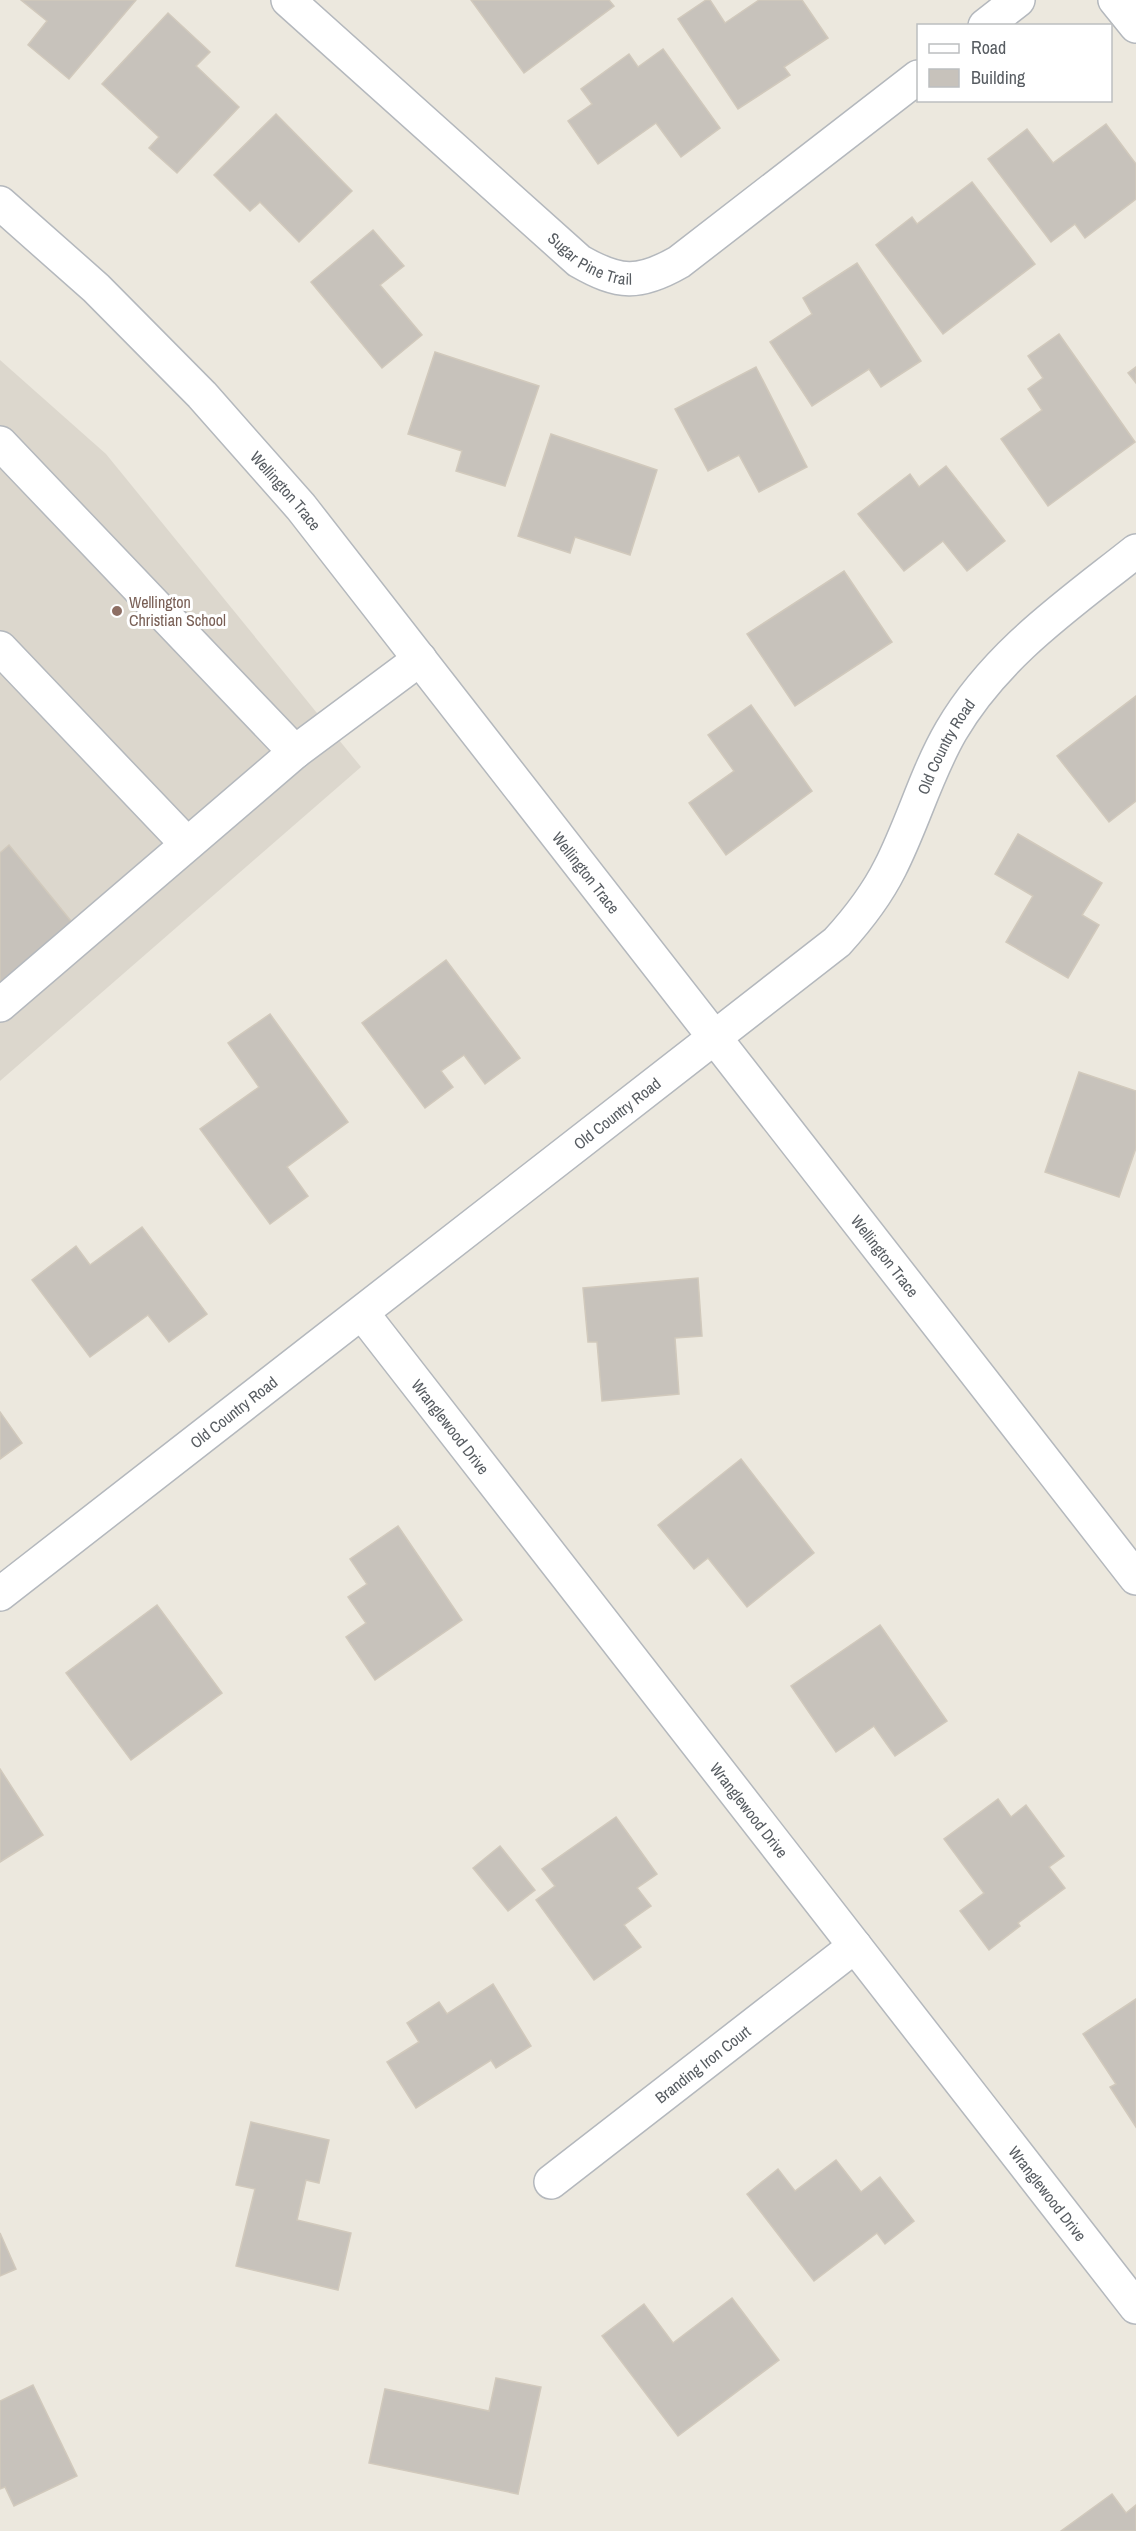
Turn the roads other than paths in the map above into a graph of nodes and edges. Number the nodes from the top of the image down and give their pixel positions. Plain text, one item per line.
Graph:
1 (288, 0) edge
2 (1018, 0) edge
3 (1115, 0) edge
4 (988, 24) edge
5 (1136, 26) edge
6 (917, 78) edge
7 (0, 203) edge
8 (0, 443) edge
9 (1136, 551) edge
10 (0, 648) edge
11 (420, 659) junction
12 (295, 752) junction
13 (187, 844) junction
14 (0, 1005) edge
15 (716, 1038) junction
16 (362, 1313) junction
17 (1136, 1578) edge
18 (0, 1594) edge
19 (855, 1946) junction
20 (551, 2182) dead end
21 (1136, 2307) edge

1 - 6 street, Sugar Pine Trail
2 - 4 street
3 - 5 street
7 - 11 street, Wellington Trace
8 - 12 street
9 - 15 street, Old Country Road
10 - 13 street
11 - 12 street
11 - 15 street, Wellington Trace
12 - 13 street
13 - 14 street
15 - 16 street, Old Country Road
15 - 17 street, Wellington Trace
16 - 18 street, Old Country Road
16 - 19 street, Wranglewood Drive
19 - 20 street, Branding Iron Court
19 - 21 street, Wranglewood Drive

